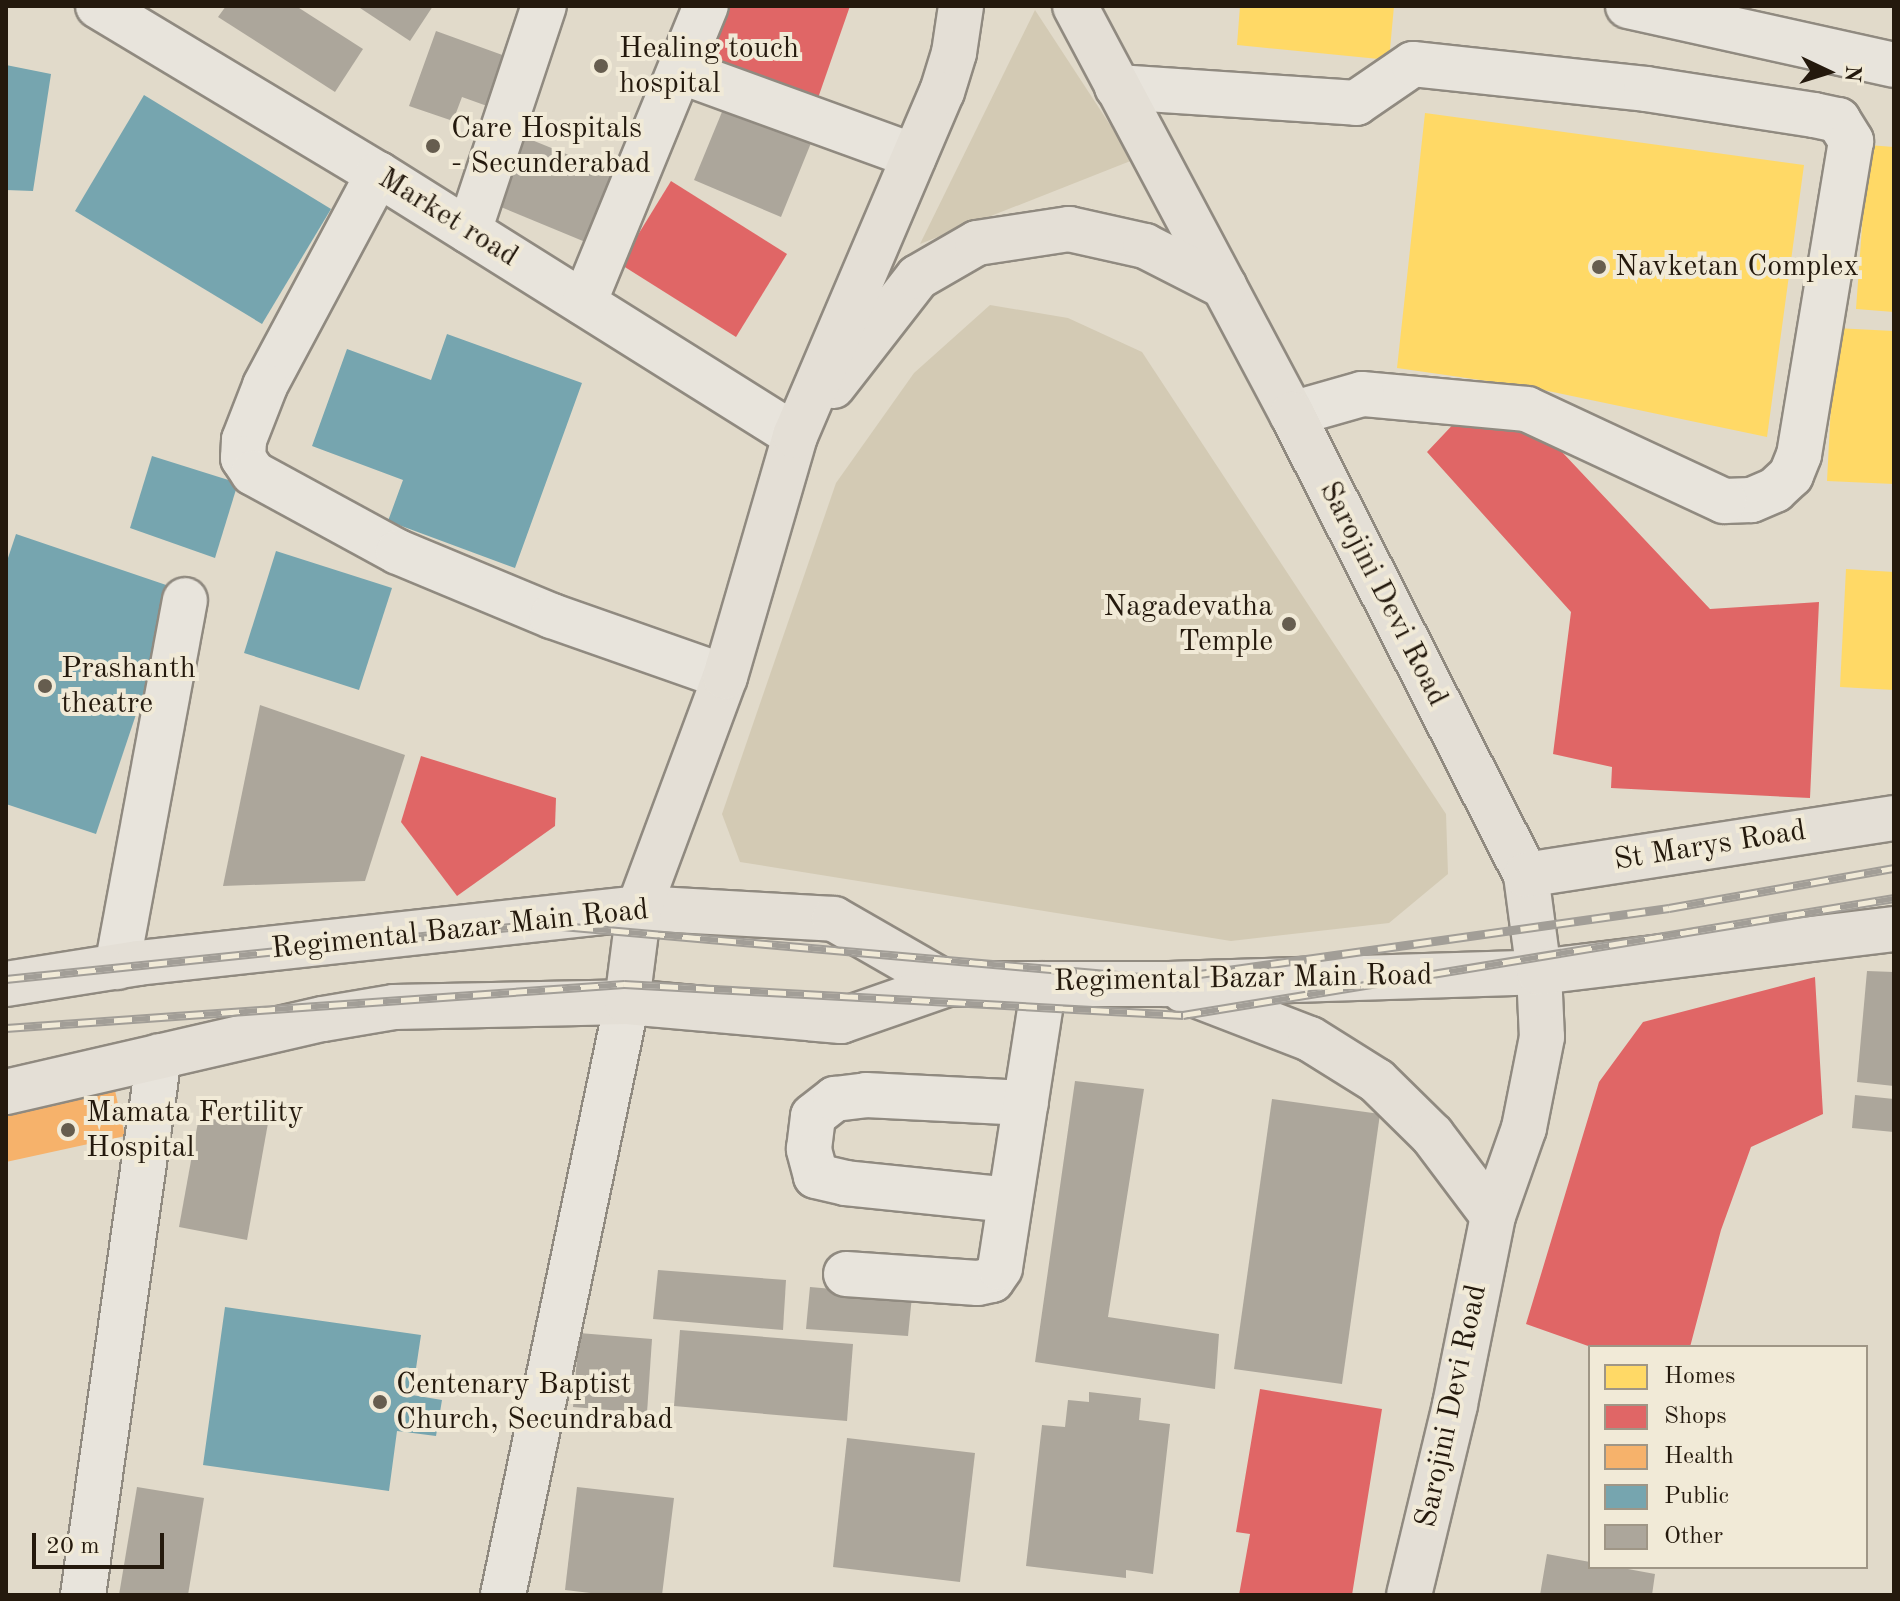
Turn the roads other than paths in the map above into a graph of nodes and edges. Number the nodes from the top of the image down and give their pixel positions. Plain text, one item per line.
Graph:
1 (98, 6) edge
2 (544, 6) edge
3 (706, 6) edge
4 (961, 6) edge
5 (1075, 6) edge
6 (1628, 6) edge
7 (1894, 65) edge
8 (680, 71) junction
9 (1117, 87) junction
10 (914, 156) junction
11 (378, 174) junction
12 (469, 231) junction
13 (1224, 286) junction
14 (584, 303) junction
15 (1292, 414) junction
16 (795, 436) junction
17 (185, 600) dead end
18 (725, 677) junction
19 (1894, 818) edge
20 (1526, 875) junction
21 (639, 908) junction
22 (1894, 929) edge
23 (117, 967) junction
24 (1539, 972) junction
25 (6, 984) edge
26 (947, 984) junction
27 (1044, 984) junction
28 (1167, 984) junction
29 (627, 1002) junction
30 (159, 1056) junction
31 (6, 1092) edge
32 (1026, 1103) junction
33 (1010, 1200) junction
34 (1493, 1216) junction
35 (846, 1274) dead end
36 (83, 1595) edge
37 (503, 1595) edge
38 (1409, 1595) edge

1 - 11 street, Market road
2 - 12 street
3 - 8 street
4 - 10 main road
5 - 9 main road, Sarojini Devi Road
6 - 7 street
8 - 10 street
8 - 14 street
9 - 13 main road, Sarojini Devi Road
9 - 15 street
10 - 16 main road
11 - 12 street, Market road
11 - 18 street
12 - 14 street, Market road
13 - 15 main road, Sarojini Devi Road
13 - 16 main road
14 - 16 street, Market road
15 - 20 main road, Sarojini Devi Road
16 - 18 main road
17 - 23 street
18 - 21 main road
19 - 20 main road, St Marys Road
20 - 24 main road, Sarojini Devi Road
21 - 23 main road, Regimental Bazar Main Road
21 - 26 main road, Regimental Bazar Main Road
21 - 29 main road
22 - 24 main road
23 - 25 main road, Regimental Bazar Main Road
24 - 28 main road, Regimental Bazar Main Road
24 - 34 main road, Sarojini Devi Road
26 - 27 main road, Regimental Bazar Main Road
26 - 29 main road, Regimental Bazar Main Road
27 - 28 main road, Regimental Bazar Main Road
27 - 32 street
28 - 34 main road
29 - 30 main road, Regimental Bazar Main Road
29 - 37 street
30 - 31 main road, Regimental Bazar Main Road
30 - 36 street
32 - 33 street
32 - 33 street
33 - 35 street
34 - 38 main road, Sarojini Devi Road

